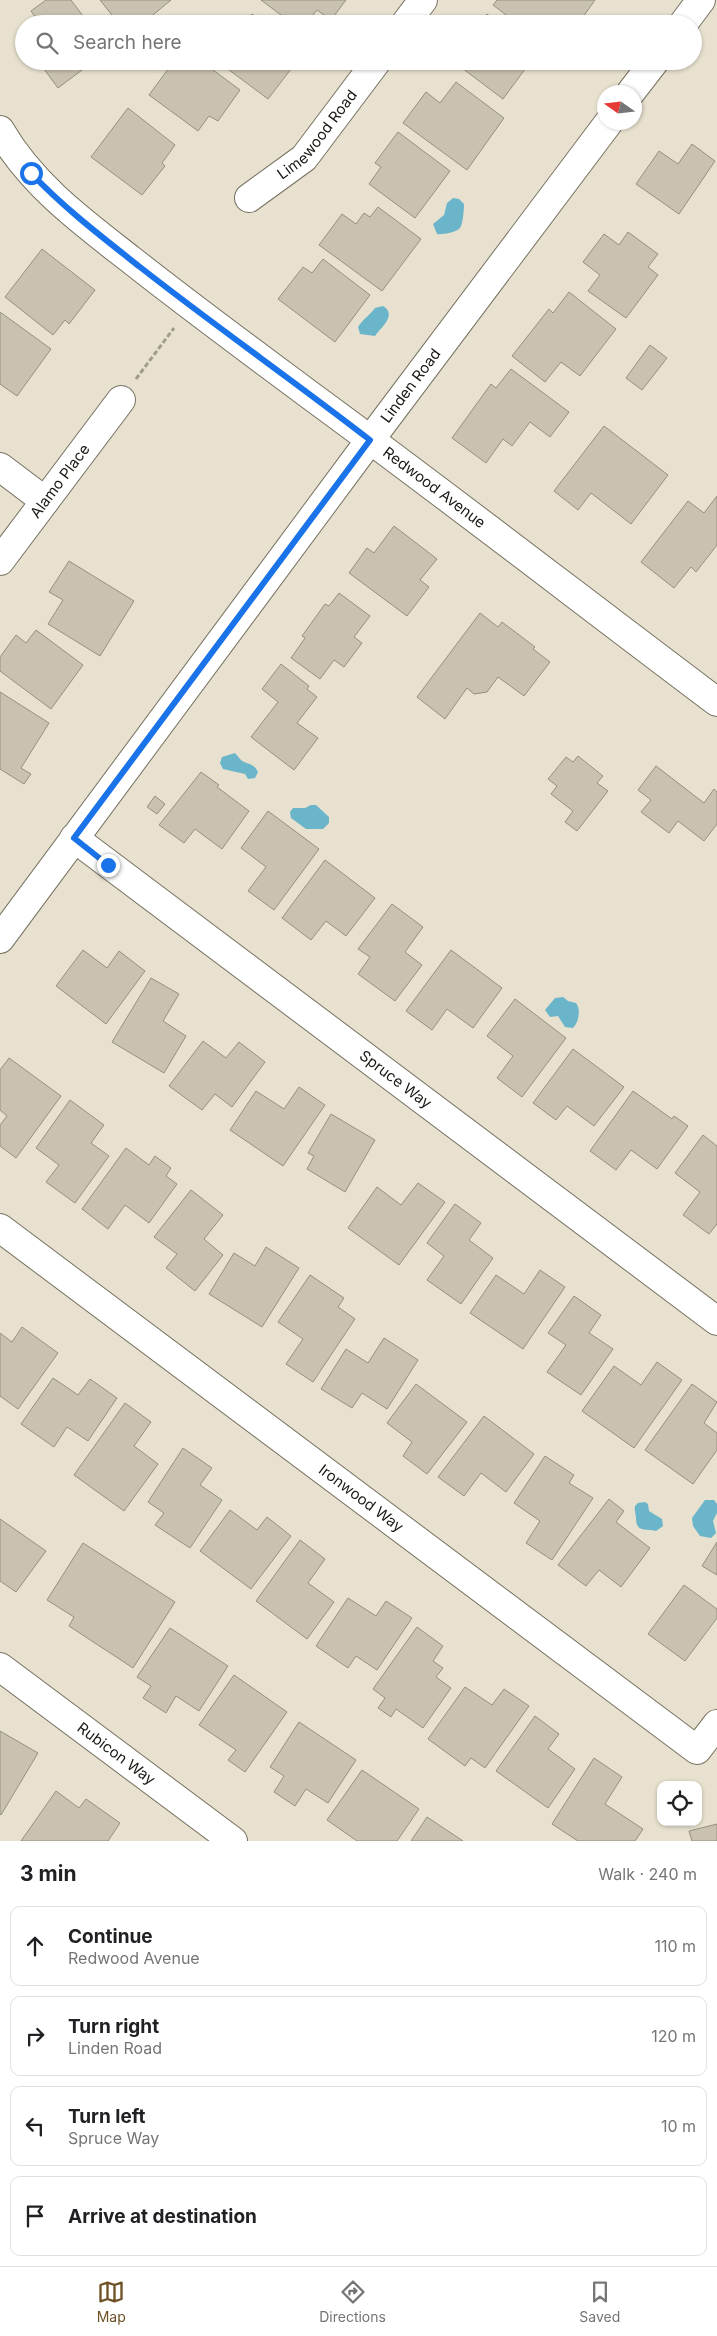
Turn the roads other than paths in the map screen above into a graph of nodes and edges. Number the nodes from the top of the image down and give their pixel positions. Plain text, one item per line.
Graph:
1 (423, 0) edge
2 (701, 0) edge
3 (412, 15) edge
4 (690, 15) edge
5 (370, 70) edge
6 (648, 70) edge
7 (636, 85) edge
8 (0, 130) edge
9 (603, 130) edge
10 (249, 198) dead end
11 (121, 400) road end
12 (370, 440) junction
13 (0, 467) edge
14 (46, 501) junction
15 (0, 562) edge
16 (717, 702) edge
17 (74, 838) junction
18 (0, 939) edge
19 (0, 1228) edge
20 (717, 1321) edge
21 (0, 1667) edge
22 (717, 1724) edge
23 (233, 1841) edge

1 - 3 street
2 - 4 street
5 - 10 street, Limewood Road
6 - 7 street
8 - 12 street, Redwood Avenue
9 - 12 street, Linden Road
11 - 14 street, Alamo Place
12 - 16 street, Redwood Avenue
12 - 17 street, Linden Road
13 - 14 street
14 - 15 street, Alamo Place
17 - 18 street, Linden Road
17 - 20 street, Spruce Way
19 - 22 street, Ironwood Way
21 - 23 street, Rubicon Way

